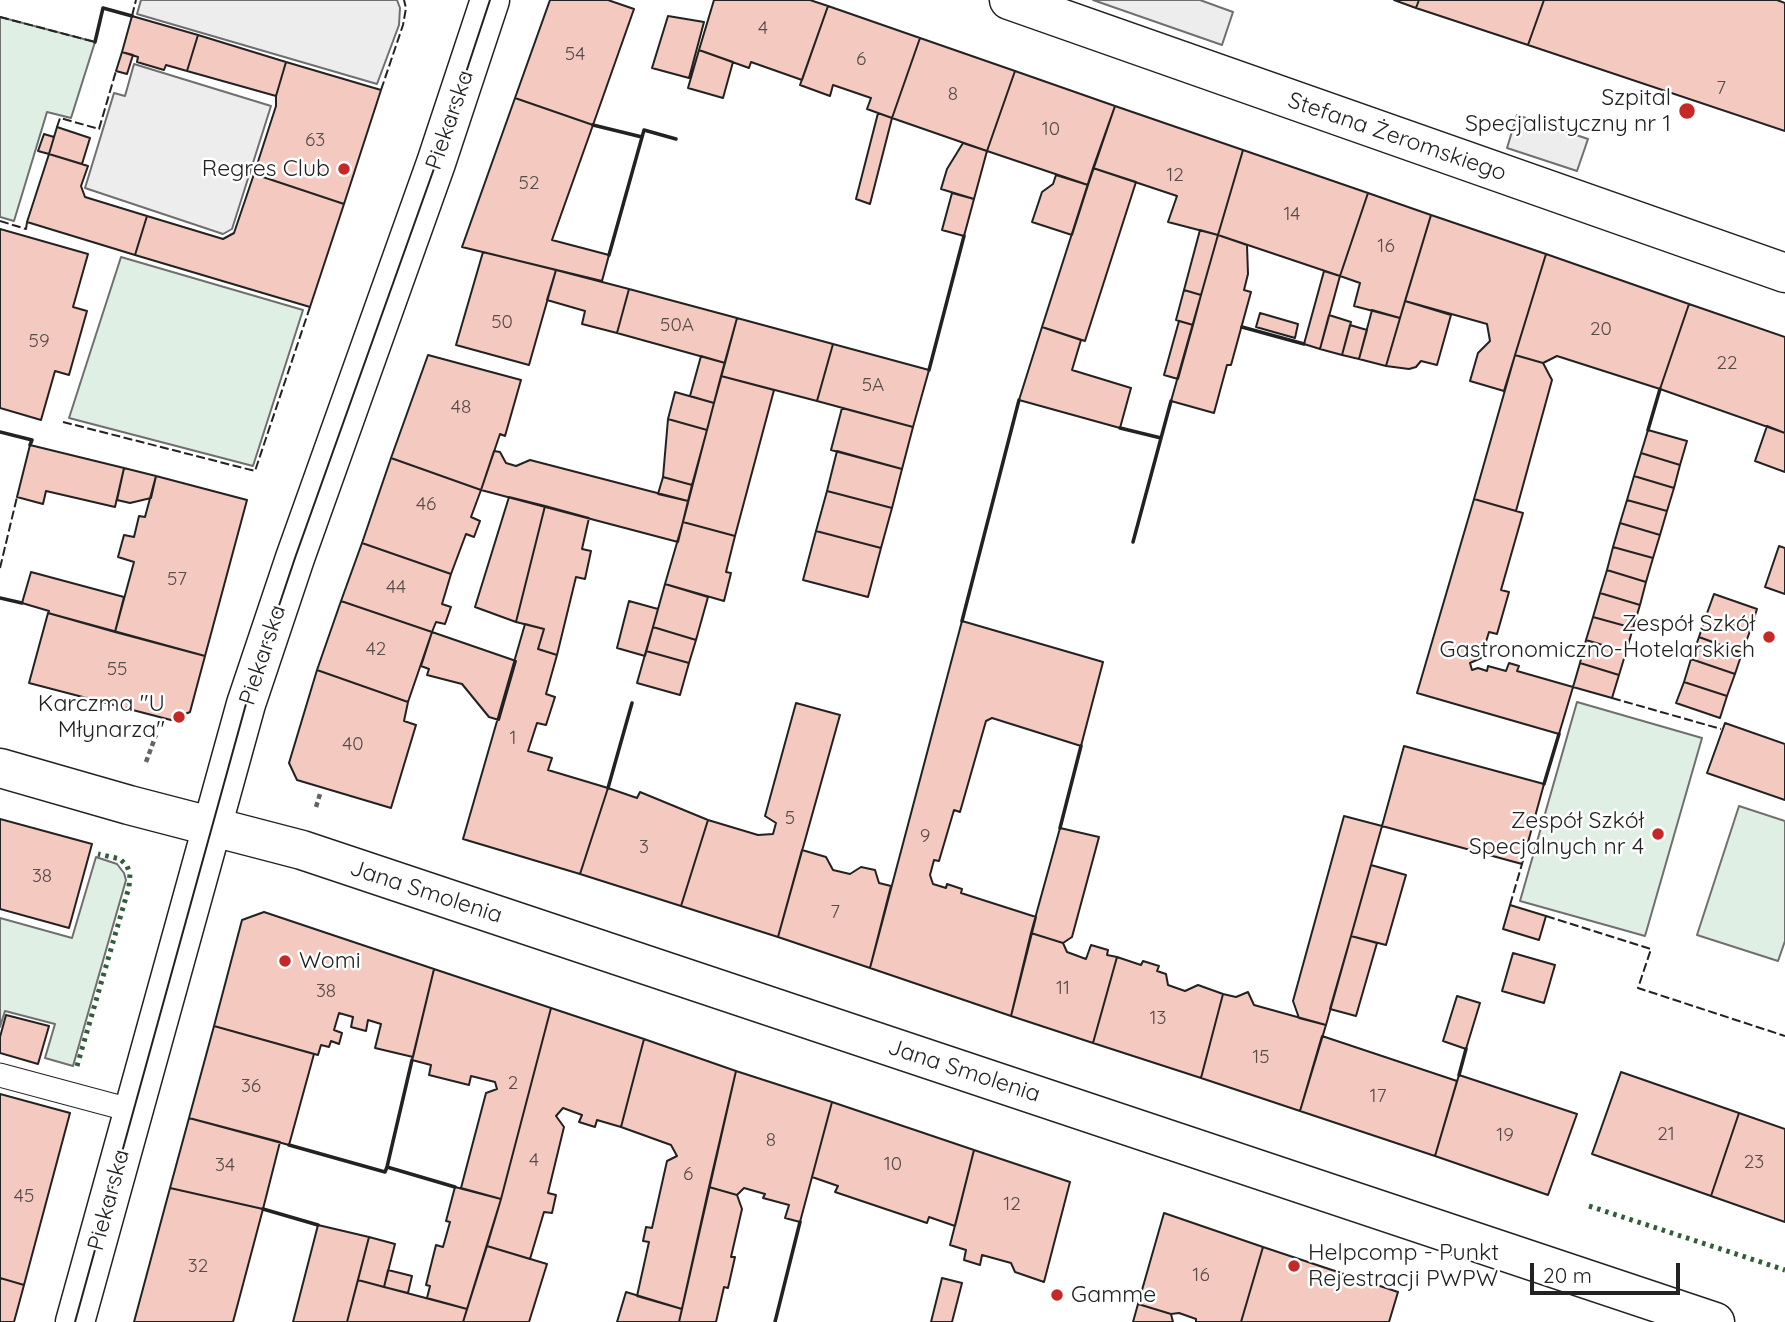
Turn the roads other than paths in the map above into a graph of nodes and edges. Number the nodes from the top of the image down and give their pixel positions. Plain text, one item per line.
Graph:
1 (490, 0) edge
2 (1009, 0) edge
3 (1785, 273) edge
4 (0, 768) edge
5 (211, 827) junction
6 (0, 1075) edge
7 (134, 1111) junction
8 (75, 1322) edge
9 (1715, 1322) edge

1 - 5 street, Piekarska
2 - 3 street, Stefana Żeromskiego
4 - 5 street, Jana Smolenia
5 - 7 street, Piekarska
5 - 9 street, Jana Smolenia
6 - 7 lane
7 - 8 street, Piekarska

